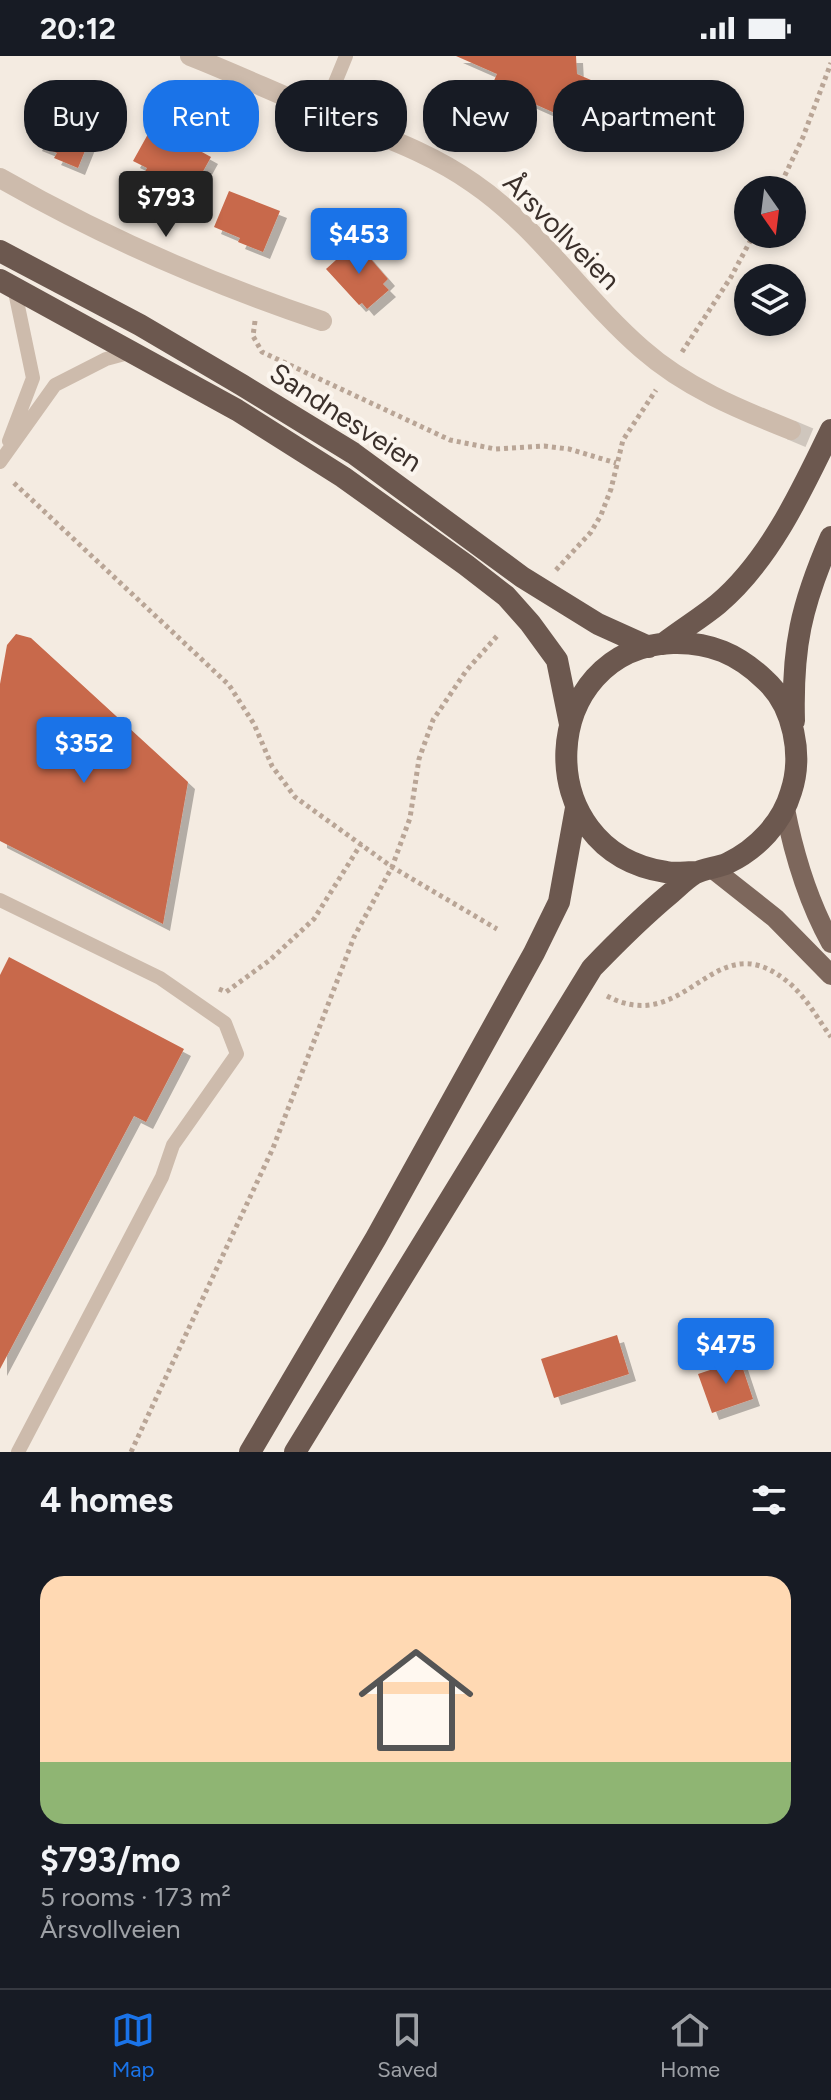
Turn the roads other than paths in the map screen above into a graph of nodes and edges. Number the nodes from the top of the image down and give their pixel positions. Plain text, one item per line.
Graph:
1 (190, 56) edge
2 (346, 56) edge
3 (336, 80) edge
4 (275, 92) edge
5 (407, 146) edge
6 (0, 178) edge
7 (0, 251) edge
8 (7, 283) edge
9 (322, 321) dead end
10 (135, 351) junction
11 (791, 430) tunnel mouth
12 (831, 430) edge
13 (1, 461) edge
14 (831, 537) edge
15 (656, 645) junction
16 (570, 724) junction
17 (795, 739) junction
18 (576, 808) junction
19 (785, 809) junction
20 (704, 871) junction
21 (0, 900) edge
22 (831, 943) edge
23 (831, 975) edge
24 (18, 1452) edge
25 (250, 1452) edge
26 (295, 1452) edge

1 - 4 street, Årsvollveien
2 - 3 lane
5 - 11 street, Årsvollveien
6 - 9 street
7 - 15 highway, Sandnesveien
8 - 10 highway, Sandnesveien
8 - 13 lane
10 - 13 lane
10 - 16 highway, Sandnesveien
12 - 15 highway
14 - 17 highway
15 - 16 highway
15 - 17 highway
16 - 18 highway
17 - 19 highway
18 - 20 highway
18 - 25 highway
19 - 20 highway
19 - 22 main road
20 - 23 main road
20 - 26 highway
21 - 24 lane

